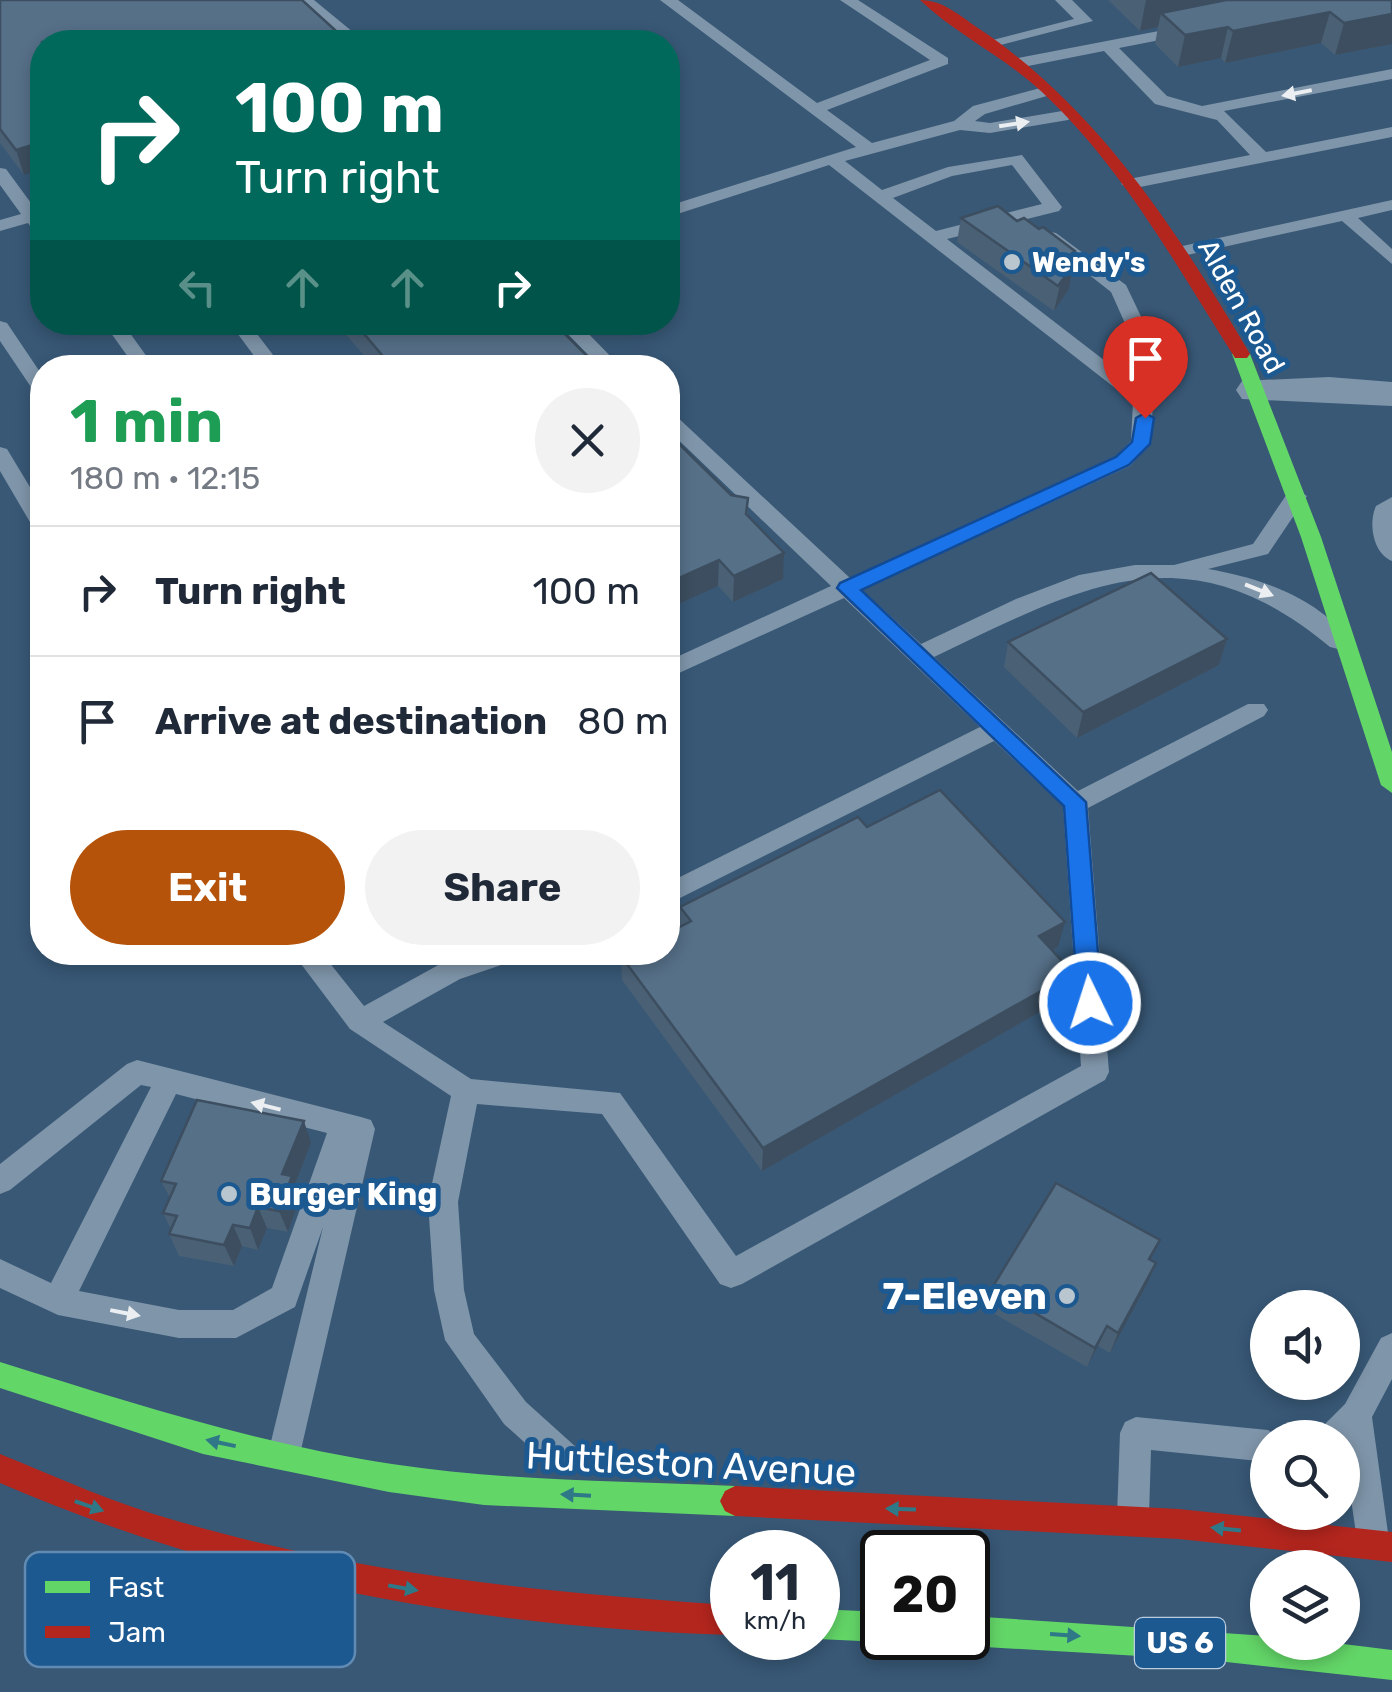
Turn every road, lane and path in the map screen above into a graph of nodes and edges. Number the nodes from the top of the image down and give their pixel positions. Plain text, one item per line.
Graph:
1 (304, 0) edge
2 (668, 0) edge
3 (848, 0) edge
4 (927, 0) edge
5 (1063, 0) edge
6 (1205, 27) edge
7 (341, 30) edge
8 (988, 43) junction
9 (1108, 46) junction
10 (1018, 64) junction
11 (1392, 74) edge
12 (1044, 92) junction
13 (816, 109) junction
14 (1202, 111) junction
15 (1068, 115) junction
16 (960, 125) junction
17 (1392, 132) edge
18 (869, 149) junction
19 (1262, 158) junction
20 (832, 159) junction
21 (0, 174) edge
22 (1130, 184) junction
23 (880, 196) junction
24 (1392, 205) edge
25 (680, 208) edge
26 (30, 214) edge
27 (1020, 215) junction
28 (1345, 215) junction
29 (30, 224) edge
30 (0, 226) edge
31 (933, 237) junction
32 (1178, 252) junction
33 (1392, 259) edge
34 (0, 327) edge
35 (248, 335) edge
36 (579, 335) edge
37 (264, 355) edge
38 (599, 355) edge
39 (30, 372) edge
40 (1110, 375) junction
41 (1256, 390) junction
42 (1392, 394) edge
43 (680, 430) edge
44 (0, 454) edge
45 (1296, 496) junction
46 (30, 500) edge
47 (1392, 504) edge
48 (1392, 554) edge
49 (1163, 572) junction
50 (847, 588) junction
51 (1348, 650) junction
52 (918, 655) junction
53 (680, 665) edge
54 (1256, 710) dead end
55 (1382, 724) edge
56 (997, 730) junction
57 (1392, 784) edge
58 (1075, 802) junction
59 (680, 888) edge
60 (315, 965) edge
61 (468, 965) edge
62 (360, 1021) junction
63 (168, 1080) junction
64 (466, 1091) junction
65 (352, 1127) junction
66 (0, 1181) edge
67 (0, 1272) edge
68 (58, 1301) junction
69 (1392, 1348) edge
70 (0, 1374) edge
71 (1348, 1420) edge
72 (1250, 1444) edge
73 (283, 1457) junction
74 (566, 1459) dead end
75 (0, 1468) edge
76 (1360, 1475) edge
77 (1133, 1521) junction
78 (1383, 1546) edge
79 (228, 1552) edge
80 (355, 1579) edge
81 (710, 1619) edge
82 (990, 1631) edge
83 (1392, 1665) edge

1 - 7 lane
2 - 13 lane
3 - 13 lane
4 - 8 main road, Alden Road
5 - 8 lane
6 - 9 lane
8 - 10 main road, Alden Road
9 - 10 lane
9 - 14 lane
10 - 12 main road, Alden Road
11 -> 14 lane
12 - 15 main road, Alden Road
12 - 16 lane
13 - 18 lane
14 - 19 lane
16 -> 15 lane
15 - 22 main road, Alden Road
16 - 18 lane
17 - 19 lane
18 - 20 lane
19 - 22 lane
20 - 23 lane
20 - 25 lane
21 - 26 lane
22 - 32 main road, Alden Road
23 - 27 lane
23 - 31 lane
24 - 28 lane
27 - 31 lane
27 - 40 lane
28 - 32 lane
28 - 33 lane
29 - 30 lane
31 - 40 lane
32 - 41 main road, Alden Road
34 - 39 lane
35 - 37 lane
36 - 38 lane
40 - 50 lane
41 - 42 street
41 - 45 main road, Alden Road
43 - 50 lane
44 - 46 lane
45 - 49 lane
45 - 51 main road, Alden Road
47 - 48 lane
49 -> 51 lane
49 - 52 lane
50 - 52 lane
50 - 53 lane
51 - 55 main road, Alden Road
52 - 56 lane
54 - 58 lane
55 - 57 main road, Alden Road
56 - 58 lane
56 - 59 lane
58 - 64 lane
60 - 62 lane
61 - 62 lane
62 - 64 lane
65 -> 63 lane
63 - 66 lane
63 - 68 lane
64 - 74 lane
68 -> 65 lane
65 - 73 lane
67 - 68 lane
69 - 71 lane
73 -> 70 main road, Huttleston Avenue
72 - 77 lane
77 -> 73 main road, Huttleston Avenue
75 -> 79 main road
76 - 78 lane
78 -> 77 main road, Huttleston Avenue
80 -> 81 main road
82 -> 83 main road, US 6

